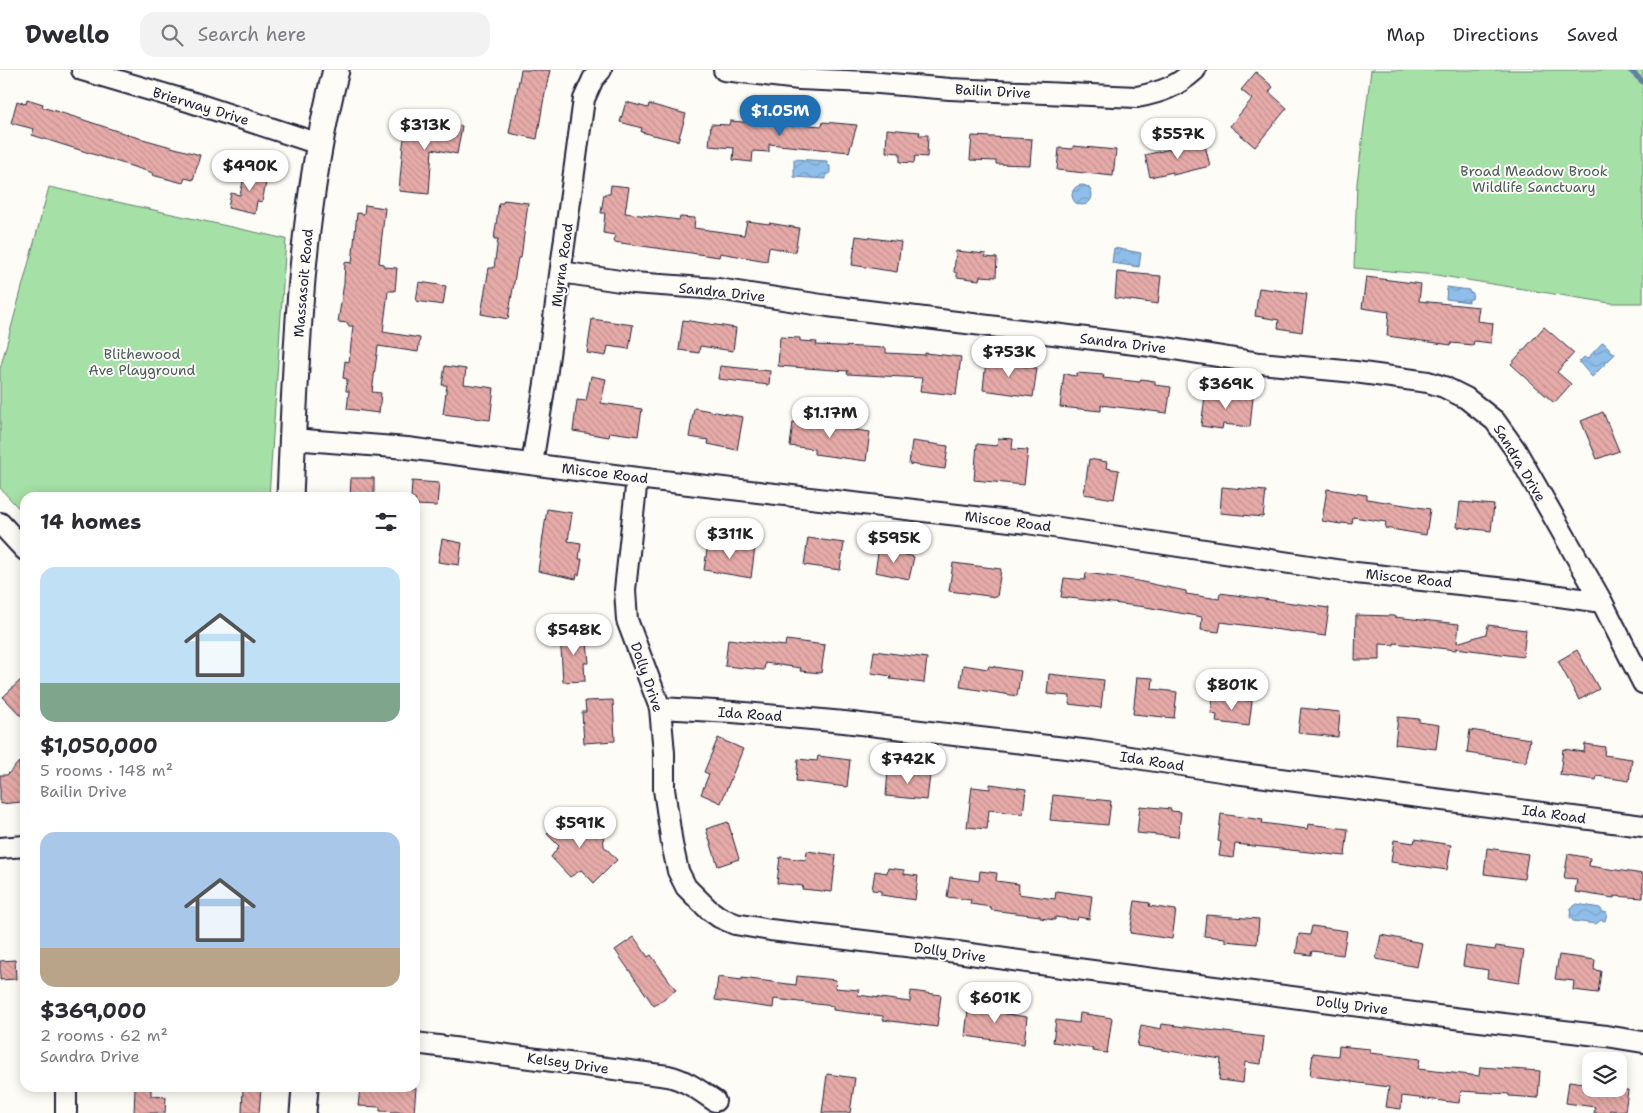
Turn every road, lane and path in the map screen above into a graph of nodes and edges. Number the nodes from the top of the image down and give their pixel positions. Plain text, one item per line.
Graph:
1 (82, 70) edge
2 (336, 70) edge
3 (601, 70) edge
4 (724, 70) edge
5 (1196, 70) edge
6 (319, 144) junction
7 (561, 272) junction
8 (292, 439) junction
9 (532, 464) junction
10 (637, 478) junction
11 (290, 492) edge
12 (0, 523) edge
13 (20, 545) edge
14 (1602, 602) junction
15 (1643, 683) edge
16 (660, 708) junction
17 (1643, 826) edge
18 (20, 846) edge
19 (0, 848) edge
20 (1643, 1042) edge
21 (420, 1043) edge
22 (66, 1092) edge
23 (305, 1092) edge
24 (715, 1101) dead end
25 (66, 1113) edge
26 (303, 1113) edge

1 - 6 street, Brierway Drive
2 - 6 main road, Massasoit Road
3 - 7 street, Myrna Road
4 - 5 street, Bailin Drive
6 - 8 main road, Massasoit Road
7 - 9 street, Myrna Road
7 - 14 street, Sandra Drive
8 - 9 street, Miscoe Road
8 - 11 main road, Massasoit Road
9 - 10 street, Miscoe Road
10 - 14 street, Miscoe Road
10 - 16 street, Dolly Drive
12 - 13 street
14 - 15 street, Sandra Drive
16 - 17 street, Ida Road
16 - 20 street, Dolly Drive
18 - 19 street
21 - 24 street, Kelsey Drive
22 - 25 street
23 - 26 main road

